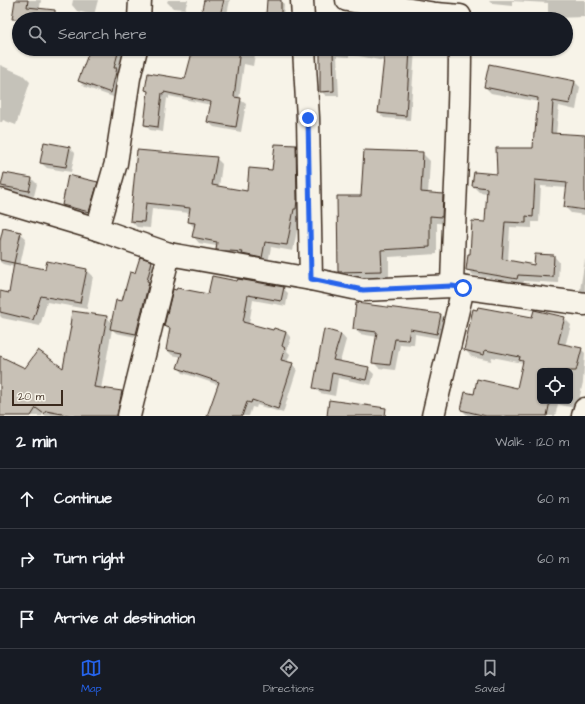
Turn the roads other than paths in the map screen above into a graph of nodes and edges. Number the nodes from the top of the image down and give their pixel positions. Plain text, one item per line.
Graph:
1 (140, 0) edge
2 (302, 0) edge
3 (347, 0) edge
4 (139, 12) edge
5 (303, 12) edge
6 (423, 12) edge
7 (134, 56) edge
8 (304, 56) edge
9 (460, 56) edge
10 (0, 200) edge
11 (97, 228) junction
12 (169, 254) junction
13 (311, 279) junction
14 (458, 287) junction
15 (585, 304) edge
16 (585, 409) edge
17 (129, 416) edge
18 (433, 416) edge
19 (584, 416) edge

1 - 4 street
2 - 5 street
3 - 6 street
7 - 11 street
8 - 13 street
9 - 14 street
10 - 11 street
11 - 12 street
12 - 13 street
12 - 17 street
13 - 14 street
14 - 15 street
14 - 18 street
16 - 19 street

